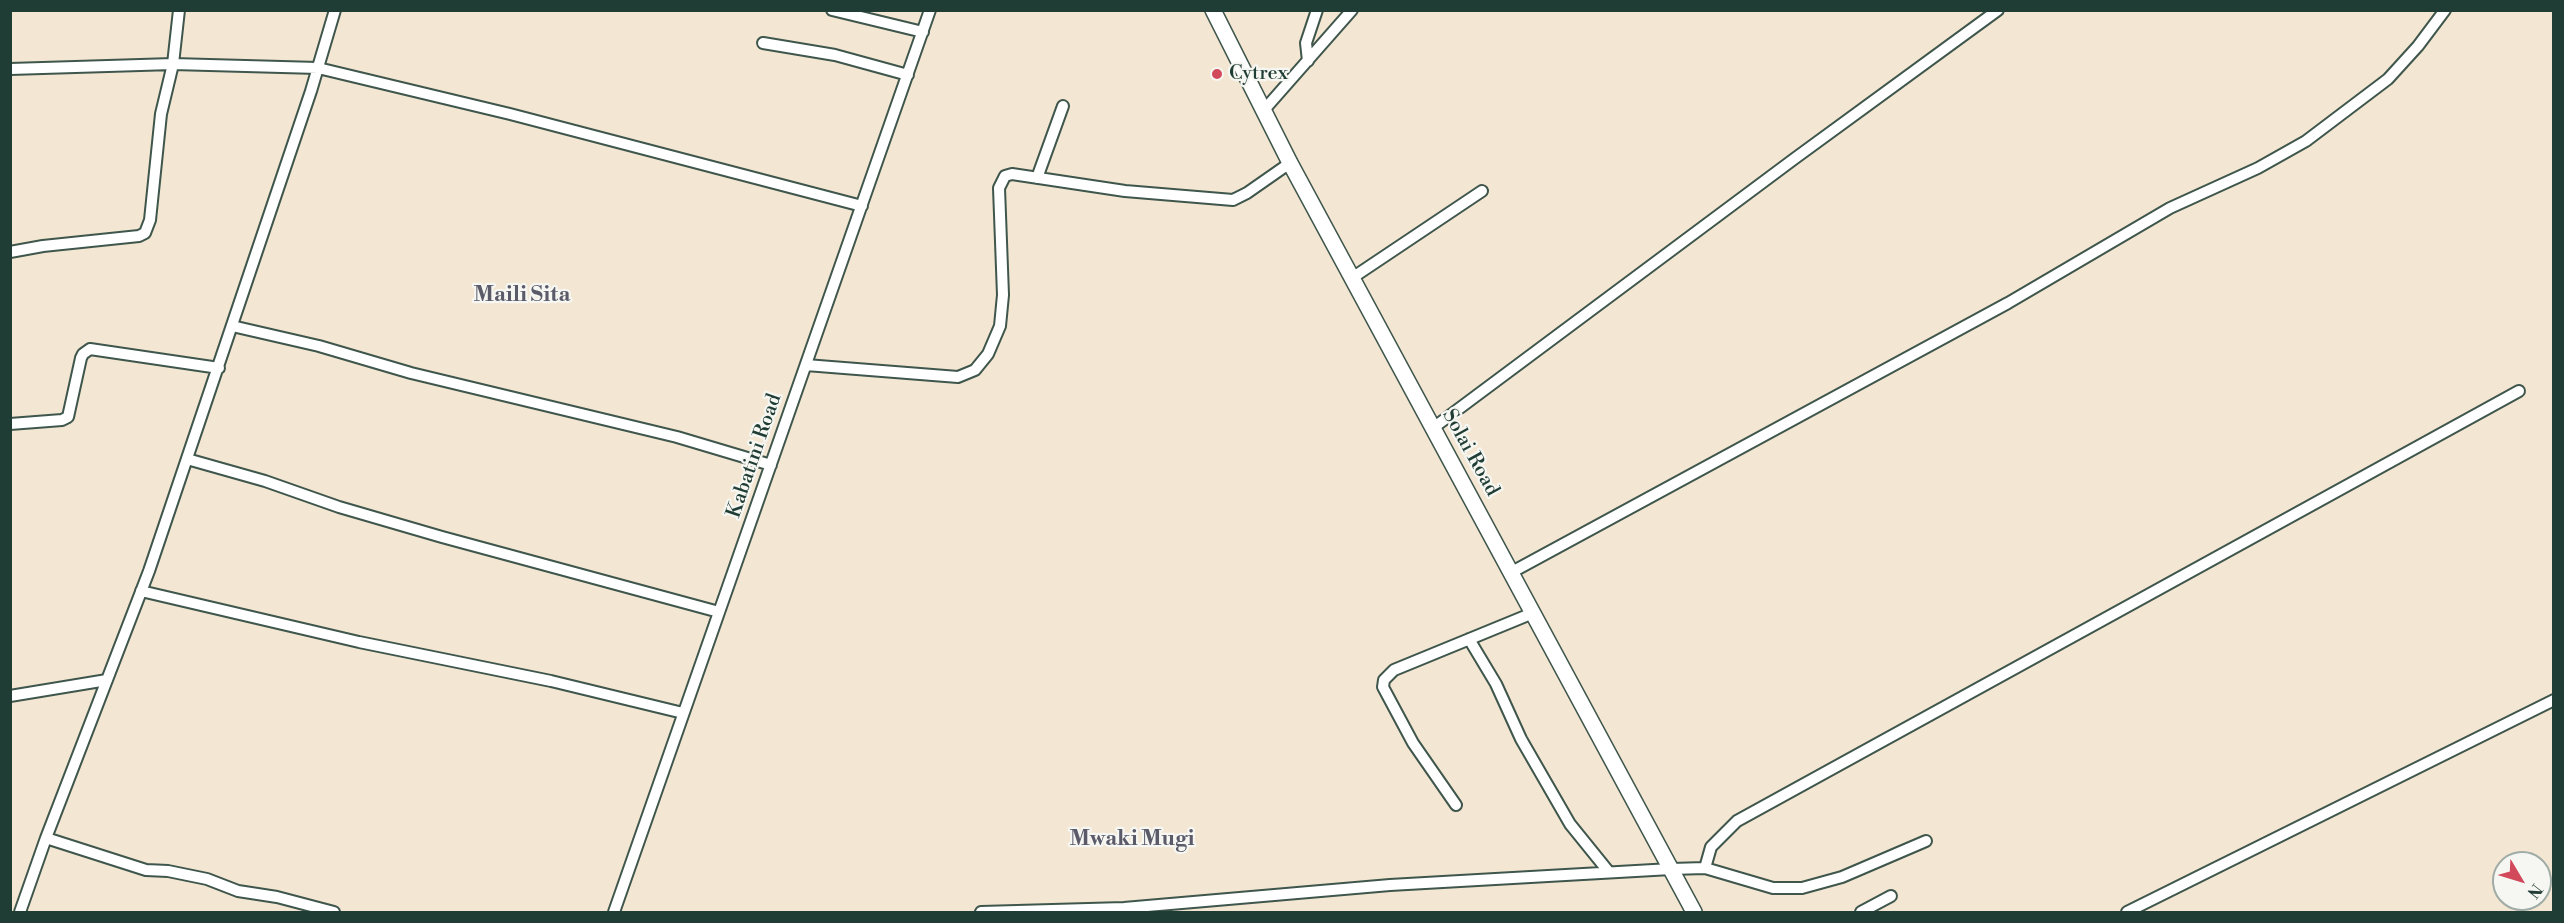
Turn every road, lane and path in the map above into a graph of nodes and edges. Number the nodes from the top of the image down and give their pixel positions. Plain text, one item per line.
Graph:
1 (179, 10) edge
2 (335, 10) edge
3 (832, 10) edge
4 (930, 10) edge
5 (1213, 10) edge
6 (1317, 10) edge
7 (1352, 10) edge
8 (1998, 10) edge
9 (2445, 10) edge
10 (923, 32) junction
11 (763, 43) dead end
12 (1308, 61) junction
13 (173, 64) junction
14 (318, 68) junction
15 (10, 69) edge
16 (908, 75) junction
17 (1063, 106) dead end
18 (1264, 110) junction
19 (1290, 163) junction
20 (1037, 178) junction
21 (1482, 190) dead end
22 (862, 206) junction
23 (10, 252) edge
24 (1352, 278) junction
25 (232, 327) junction
26 (806, 365) junction
27 (219, 368) junction
28 (2519, 391) dead end
29 (10, 424) edge
30 (1433, 428) junction
31 (187, 459) junction
32 (771, 465) junction
33 (1512, 572) junction
34 (141, 591) junction
35 (719, 612) junction
36 (1533, 613) junction
37 (1469, 639) junction
38 (107, 680) junction
39 (10, 696) edge
40 (2553, 700) edge
41 (683, 713) junction
42 (1456, 805) dead end
43 (46, 838) junction
44 (1926, 841) dead end
45 (1671, 868) junction
46 (1705, 868) junction
47 (1608, 871) junction
48 (1891, 896) dead end
49 (1163, 908) edge
50 (1124, 910) edge
51 (20, 912) edge
52 (334, 912) edge
53 (614, 912) edge
54 (981, 912) edge
55 (1694, 912) edge
56 (1861, 912) edge
57 (2127, 912) edge

1 - 13 street
2 - 14 street
3 - 10 street
4 - 10 street, Kabatini Road
5 - 18 highway, Solai Road
6 - 12 street
7 - 12 street
8 - 30 street
9 - 33 street
10 - 16 street, Kabatini Road
11 - 16 street
12 - 18 street
13 - 14 street
13 - 15 street
13 - 23 street
14 - 22 street
14 - 25 street
16 - 22 street, Kabatini Road
17 - 20 street
18 - 19 highway, Solai Road
19 - 20 street
19 - 24 highway, Solai Road
20 - 26 street
21 - 24 street
22 - 26 street, Kabatini Road
24 - 30 highway, Solai Road
25 - 27 street
25 - 32 street
26 - 32 street, Kabatini Road
27 - 29 street
27 - 31 street
28 - 46 street
30 - 33 highway, Solai Road
31 - 34 street
31 - 35 street
32 - 35 street, Kabatini Road
33 - 36 highway, Solai Road
34 - 38 street
34 - 41 street
35 - 41 street, Kabatini Road
36 - 37 street
36 - 45 highway, Solai Road
37 - 42 street
37 - 47 street
38 - 39 street
38 - 43 street
40 - 57 street
41 - 53 street, Kabatini Road
43 - 51 street
43 - 52 street
44 - 46 street
45 - 46 street
45 - 47 street
45 - 55 highway, Solai Road
47 - 49 street
48 - 56 street
49 - 50 street
50 - 54 street

